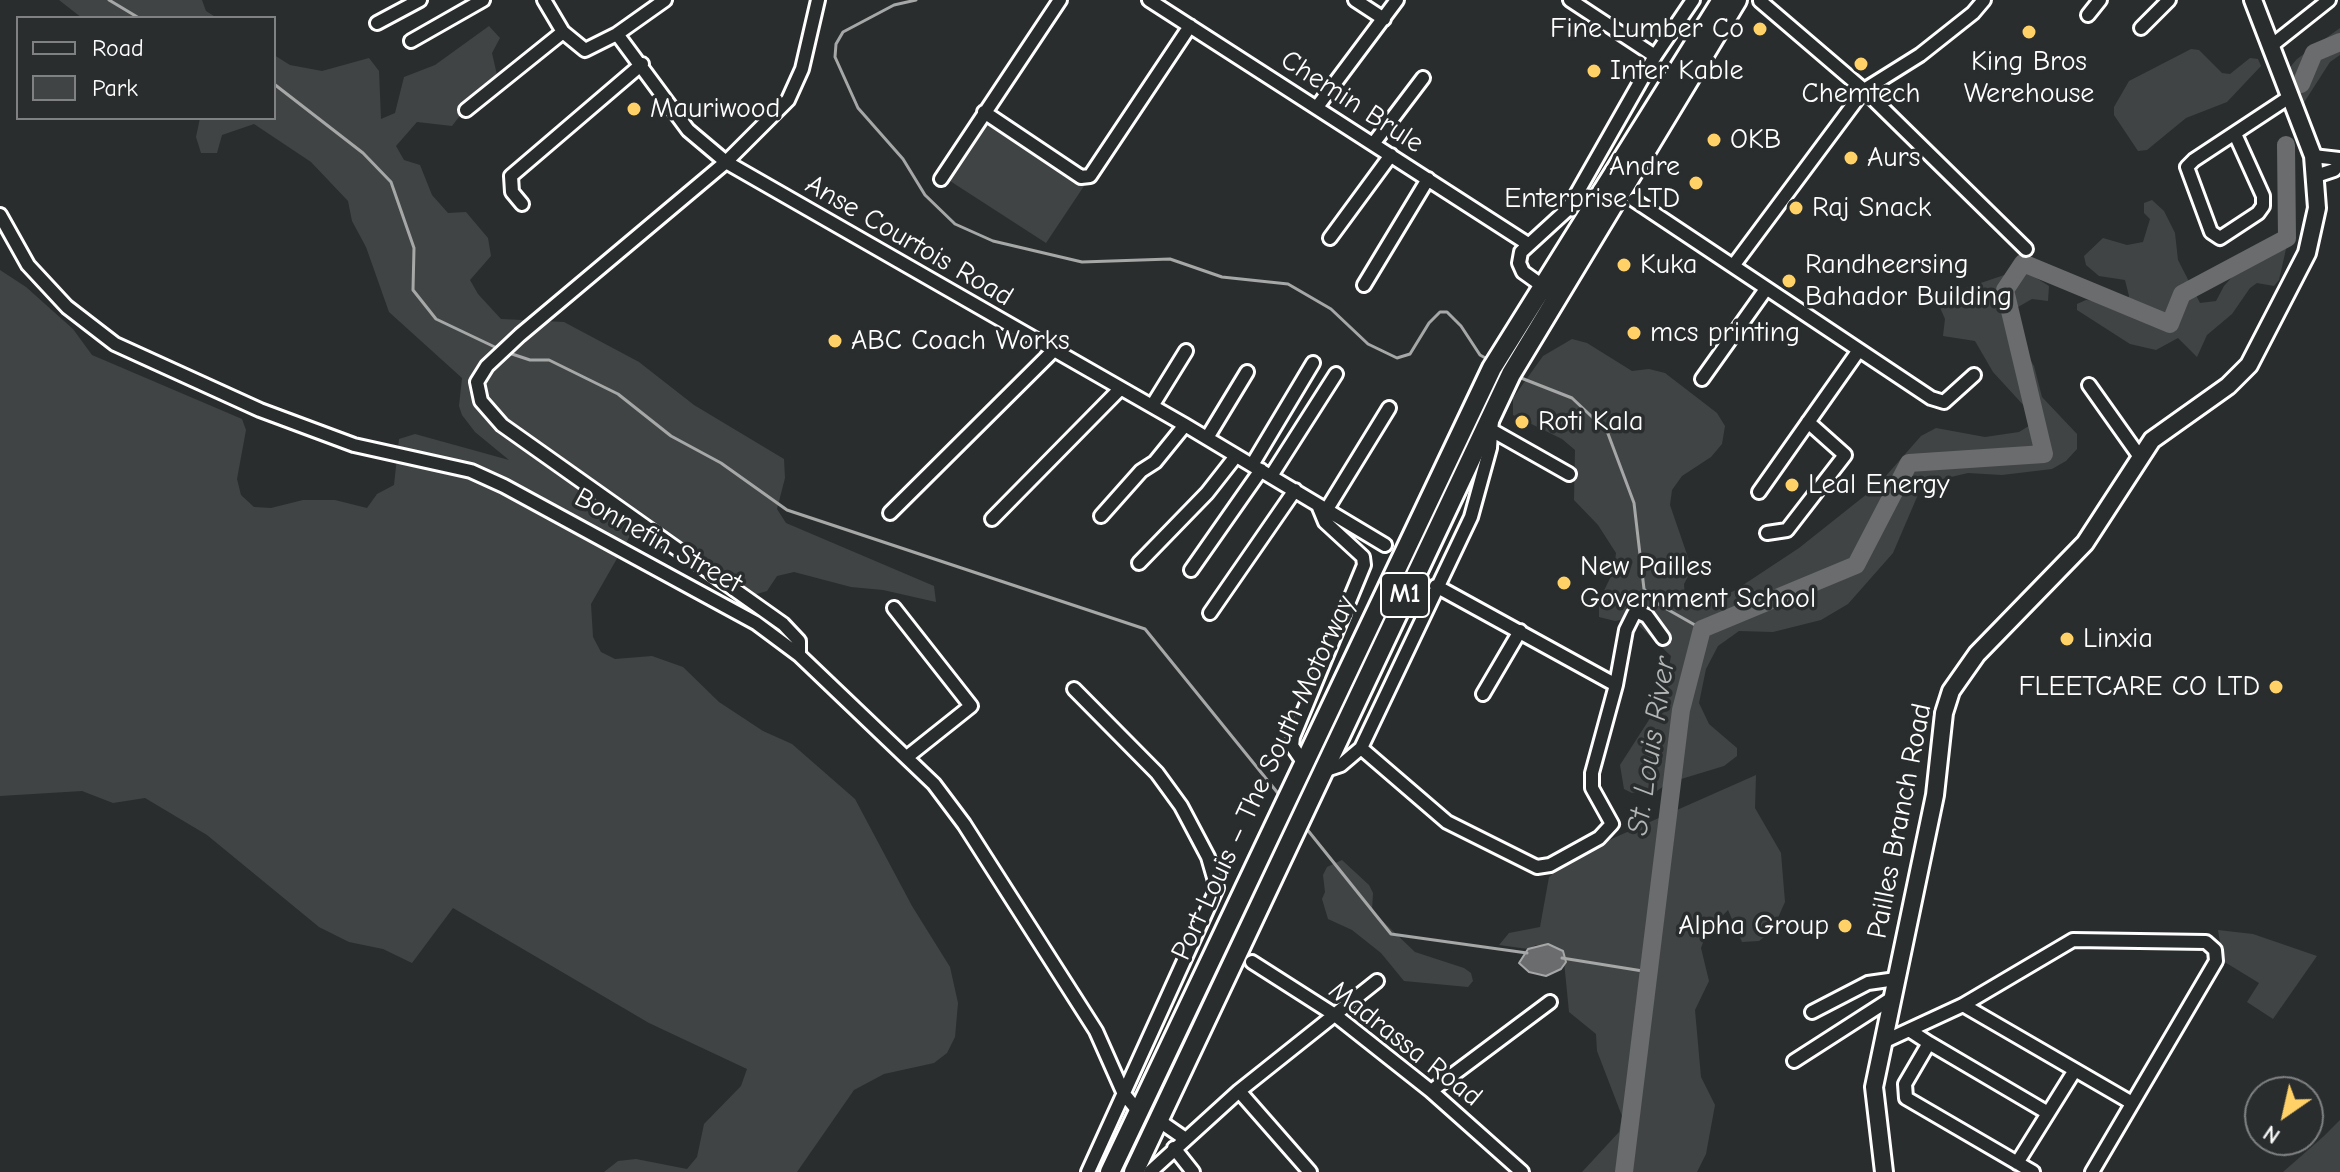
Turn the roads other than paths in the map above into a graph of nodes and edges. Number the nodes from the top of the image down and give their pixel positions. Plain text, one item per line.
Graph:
1 (420, 0) edge
2 (483, 0) edge
3 (544, 0) edge
4 (557, 0) edge
5 (665, 0) edge
6 (818, 0) edge
7 (1060, 0) edge
8 (1355, 0) edge
9 (1397, 0) edge
10 (1570, 0) edge
11 (1693, 0) edge
12 (1722, 0) edge
13 (1737, 0) edge
14 (1984, 0) edge
15 (2100, 0) edge
16 (2169, 0) edge
17 (2253, 0) edge
18 (2329, 0) edge
19 (1153, 1) edge
20 (1760, 1) edge
21 (554, 15) junction
22 (2088, 15) dead end
23 (1384, 19) junction
24 (377, 23) dead end
25 (1190, 26) junction
26 (2141, 28) dead end
27 (563, 32) junction
28 (617, 34) junction
29 (411, 41) dead end
30 (2271, 46) junction
31 (1655, 56) junction
32 (642, 64) junction
33 (1423, 78) dead end
34 (1864, 90) junction
35 (2291, 96) junction
36 (1317, 107) junction
37 (466, 110) dead end
38 (984, 112) junction
39 (2235, 134) junction
40 (1373, 144) junction
41 (1391, 155) junction
42 (2313, 156) junction
43 (2340, 161) edge
44 (726, 162) junction
45 (2316, 176) junction
46 (941, 179) dead end
47 (1428, 179) junction
48 (1634, 200) dead end
49 (522, 204) dead end
50 (0, 215) edge
51 (1330, 238) dead end
52 (1528, 244) junction
53 (2026, 249) dead end
54 (1733, 266) junction
55 (1364, 285) dead end
56 (1544, 287) junction
57 (1766, 289) junction
58 (1859, 350) junction
59 (1186, 351) dead end
60 (1052, 352) junction
61 (1313, 363) dead end
62 (1247, 372) dead end
63 (1336, 374) dead end
64 (1974, 375) dead end
65 (1702, 379) dead end
66 (2089, 385) dead end
67 (1120, 389) junction
68 (1495, 404) junction
69 (1152, 406) junction
70 (1389, 408) dead end
71 (1808, 422) junction
72 (1185, 425) junction
73 (1493, 431) junction
74 (1207, 438) junction
75 (1236, 456) junction
76 (2140, 457) junction
77 (1261, 471) junction
78 (1569, 474) dead end
79 (1295, 490) junction
80 (1759, 492) dead end
81 (1322, 507) junction
82 (890, 513) dead end
83 (1101, 516) dead end
84 (992, 519) dead end
85 (1413, 530) junction
86 (1767, 533) dead end
87 (1385, 545) junction
88 (1139, 563) dead end
89 (1191, 570) dead end
90 (1436, 586) junction
91 (1379, 602) junction
92 (894, 608) dead end
93 (1210, 613) dead end
94 (1520, 631) junction
95 (1663, 638) dead end
96 (799, 655) junction
97 (1616, 685) junction
98 (1074, 689) dead end
99 (1483, 694) dead end
100 (1361, 748) junction
101 (907, 757) junction
102 (1299, 770) junction
103 (1323, 771) junction
104 (1252, 962) dead end
105 (1896, 979) junction
106 (1377, 981) dead end
107 (1892, 998) junction
108 (1550, 1002) dead end
109 (1963, 1005) junction
110 (1812, 1012) dead end
111 (1335, 1015) junction
112 (1909, 1030) junction
113 (1883, 1042) junction
114 (1929, 1043) junction
115 (1794, 1061) dead end
116 (2075, 1070) junction
117 (1239, 1091) junction
118 (1431, 1091) junction
119 (1124, 1094) junction
120 (2132, 1103) junction
121 (1138, 1111) junction
122 (2048, 1113) junction
123 (1158, 1120) junction
124 (1184, 1138) junction
125 (1174, 1148) junction
126 (2017, 1163) junction
127 (1088, 1172) edge
128 (1110, 1172) edge
129 (1134, 1172) edge
130 (1150, 1172) edge
131 (1193, 1172) edge
132 (1310, 1172) edge
133 (1522, 1172) edge
134 (1884, 1172) edge
135 (2033, 1172) edge
136 (2092, 1172) edge

1 - 24 street
2 - 29 street
3 - 21 street
4 - 21 street
5 - 28 street
6 - 44 street
7 - 38 street
8 - 23 street
9 - 23 street
10 - 31 street
11 - 31 street
12 - 56 highway, Port Louis – The South Motorway / M1
13 - 68 highway, Port Louis – The South Motorway / M1
14 - 34 street
15 - 22 street
16 - 26 street
17 - 30 main road, Pailles Branch Road
18 - 30 street
19 - 25 street, Chemin Brule
20 - 34 street
21 - 27 street
23 - 36 street
25 - 36 street, Chemin Brule
25 - 38 street
27 - 28 street
27 - 37 street
28 - 32 street, Anse Courtois Road
30 - 35 main road, Pailles Branch Road
31 - 52 street
32 - 44 street, Anse Courtois Road
32 - 49 street
33 - 40 street
34 - 53 street
34 - 54 street
35 - 39 street
35 - 42 main road, Pailles Branch Road
36 - 40 street, Chemin Brule
38 - 46 street
39 - 39 street
40 - 41 street, Chemin Brule
41 - 47 street, Chemin Brule
41 - 51 street
42 - 43 street
42 - 45 main road, Pailles Branch Road
43 - 45 street
44 - 60 street, Anse Courtois Road
44 - 96 street
45 - 76 main road, Pailles Branch Road
47 - 52 street, Chemin Brule
47 - 55 street
48 - 54 street
50 - 96 street, Bonnefin Street
52 - 56 street
54 - 57 street
56 - 85 highway, Port Louis – The South Motorway / M1
57 - 58 street
57 - 65 street
58 - 64 street
58 - 71 street
59 - 69 street
60 - 67 street, Anse Courtois Road
60 - 82 street
61 - 77 street
62 - 74 street
63 - 77 street
66 - 76 street
67 - 69 street, Anse Courtois Road
67 - 84 street
68 - 73 street
68 - 103 highway, Port Louis – The South Motorway / M1
69 - 72 street, Anse Courtois Road
70 - 81 street
71 - 80 street
71 - 86 street
72 - 74 street, Anse Courtois Road
72 - 83 street
73 - 78 street
73 - 90 street
74 - 75 street, Anse Courtois Road
75 - 77 street, Anse Courtois Road
75 - 88 street
76 - 105 main road, Pailles Branch Road
77 - 79 street, Anse Courtois Road
77 - 89 street
79 - 81 street, Anse Courtois Road
79 - 93 street
81 - 87 street, Anse Courtois Road
81 - 102 street
85 - 87 street
85 - 91 highway, Port Louis – The South Motorway / M1
87 - 91 street
90 - 94 street
90 - 100 street
91 - 102 highway, Port Louis – The South Motorway / M1
92 - 101 street
94 - 97 street
94 - 99 street
95 - 97 street
96 - 101 street, Bonnefin Street
97 - 100 street
98 - 119 street
100 - 103 street
101 - 119 street, Bonnefin Street
102 - 121 highway, Port Louis – The South Motorway / M1
103 - 123 highway, Port Louis – The South Motorway / M1
104 - 111 street, Madrassa Road
105 - 107 main road, Pailles Branch Road
105 - 110 street
106 - 111 street
107 - 113 main road, Pailles Branch Road
107 - 115 street
108 - 118 street
109 - 112 street
109 - 116 street
109 - 120 street
111 - 117 street
111 - 118 street, Madrassa Road
112 - 113 street
112 - 114 street
113 - 134 main road, Pailles Branch Road
114 - 122 street
114 - 126 street
116 - 120 street
116 - 122 street
117 - 124 street
117 - 132 street
118 - 133 street, Madrassa Road
119 - 121 street, Bonnefin Street
119 - 127 street
120 - 136 street
121 - 128 highway, Port Louis – The South Motorway / M1
122 - 126 street
123 - 124 street
123 - 129 highway, Port Louis – The South Motorway / M1
124 - 125 street
125 - 130 street
125 - 131 street
126 - 135 street

